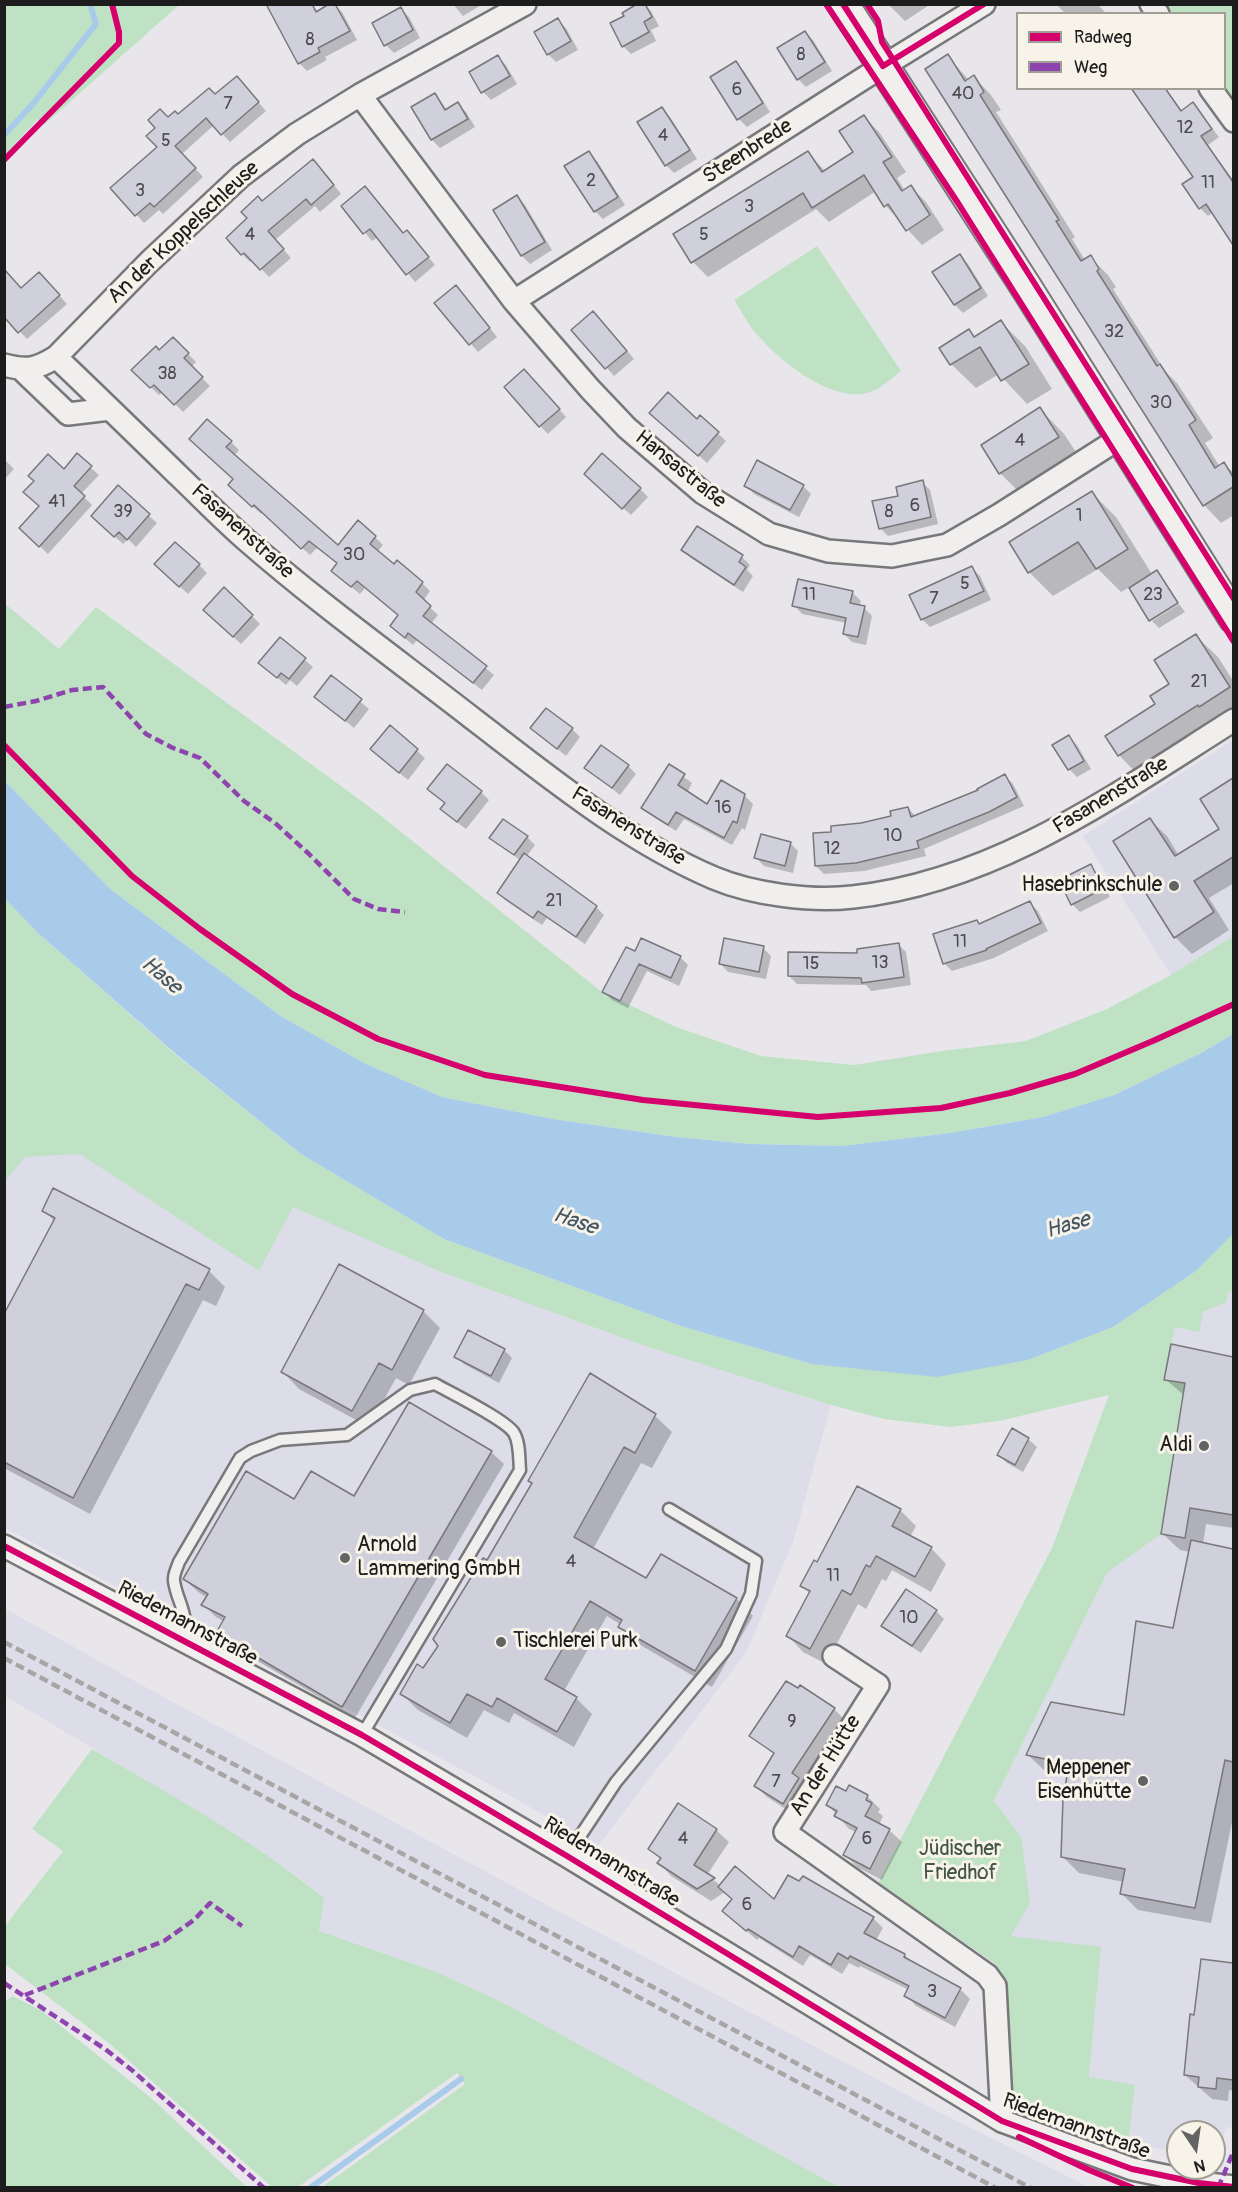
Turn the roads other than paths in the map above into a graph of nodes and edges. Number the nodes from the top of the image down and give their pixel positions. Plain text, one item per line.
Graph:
1 (525, 4) edge
2 (843, 4) edge
3 (984, 4) edge
4 (884, 66) junction
5 (1211, 90) edge
6 (360, 95) junction
7 (1233, 121) edge
8 (514, 302) junction
9 (56, 357) junction
10 (13, 367) edge
11 (110, 409) junction
12 (1120, 438) junction
13 (1233, 618) edge
14 (1233, 720) edge
15 (669, 1509) dead end
16 (4, 1546) edge
17 (180, 1638) junction
18 (834, 1656) dead end
19 (362, 1735) junction
20 (567, 1856) junction
21 (1002, 2121) junction
22 (1233, 2187) edge

1 - 6 street, An der Koppelschleuse
2 - 4 street
3 - 4 street, Steenbrede
4 - 8 street, Steenbrede
4 - 12 street
5 - 7 street
6 - 8 street, Hansastraße
6 - 9 street, An der Koppelschleuse
8 - 12 street, Hansastraße
9 - 10 street, An der Koppelschleuse
9 - 11 street, Fasanenstraße
10 - 11 street
11 - 14 street, Fasanenstraße
12 - 13 street
15 - 20 lane
16 - 17 street, Riedemannstraße
17 - 19 street, Riedemannstraße
17 - 19 lane
18 - 21 street, An der Hütte
19 - 20 street, Riedemannstraße
20 - 21 street, Riedemannstraße
21 - 22 street, Riedemannstraße

